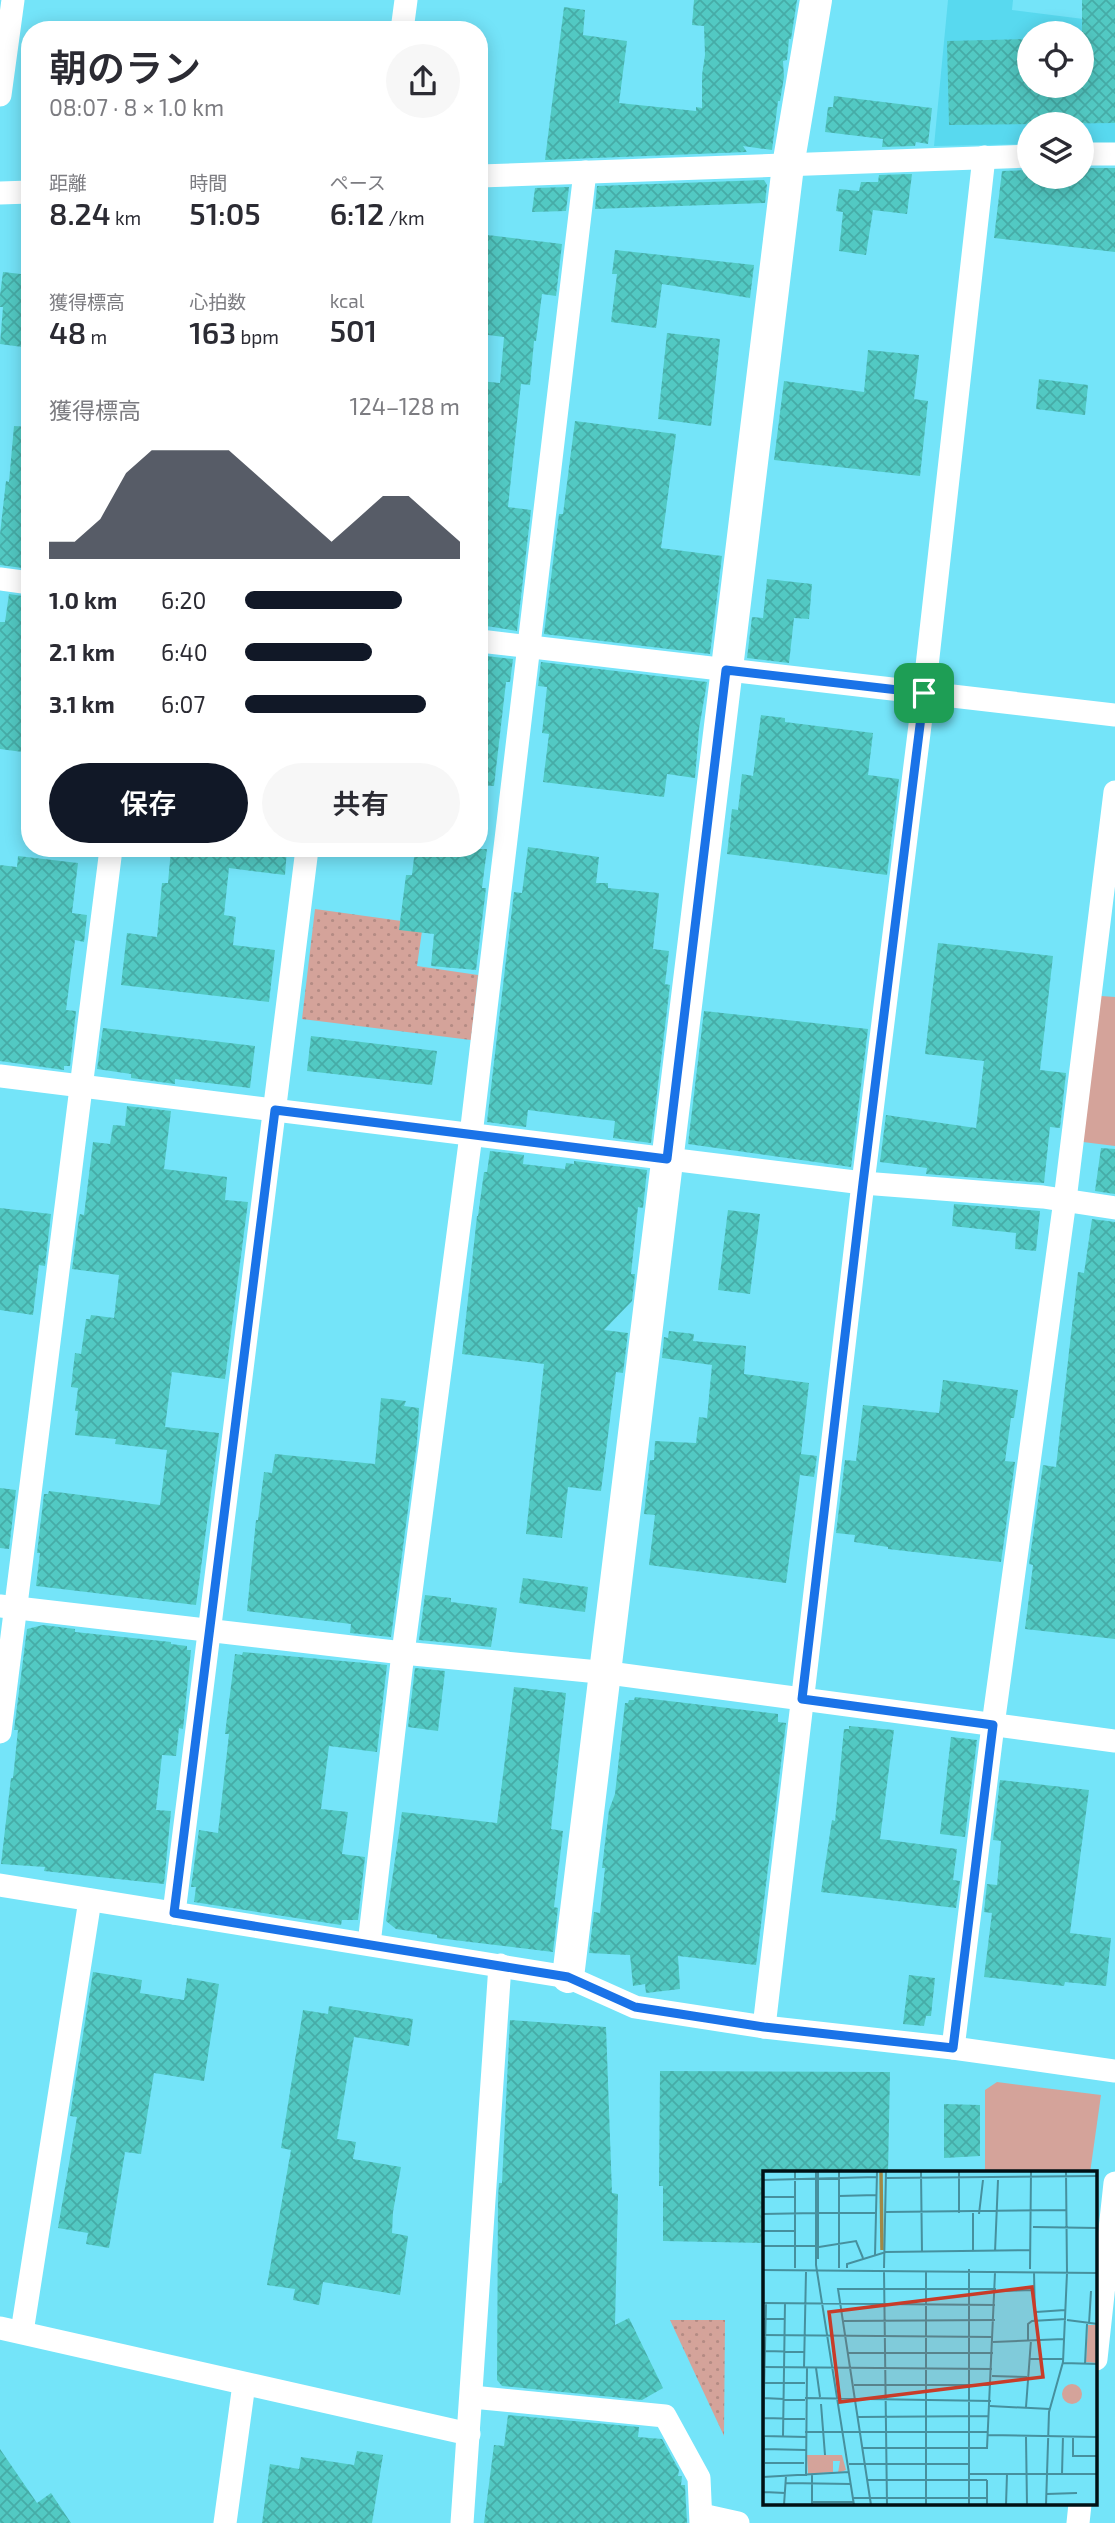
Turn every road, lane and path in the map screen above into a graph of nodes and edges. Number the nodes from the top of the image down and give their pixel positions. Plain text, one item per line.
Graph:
1 (13, 0) edge
2 (406, 0) edge
3 (816, 0) edge
4 (403, 21) edge
5 (0, 95) edge
6 (1115, 153) edge
7 (1094, 154) edge
8 (1017, 156) edge
9 (984, 157) junction
10 (788, 166) junction
11 (585, 173) junction
12 (488, 176) edge
13 (21, 192) edge
14 (0, 193) edge
15 (0, 579) edge
16 (21, 582) edge
17 (488, 642) edge
18 (527, 646) junction
19 (726, 670) junction
20 (924, 693) junction
21 (1115, 715) edge
22 (1115, 792) edge
23 (110, 857) edge
24 (306, 857) edge
25 (0, 1076) edge
26 (80, 1087) junction
27 (275, 1110) junction
28 (471, 1135) junction
29 (667, 1159) junction
30 (863, 1183) junction
31 (1065, 1200) junction
32 (1115, 1208) edge
33 (8, 1607) edge
34 (209, 1630) junction
35 (403, 1653) junction
36 (604, 1672) junction
37 (802, 1699) junction
38 (993, 1725) junction
39 (0, 1732) edge
40 (1115, 1741) edge
41 (0, 1885) edge
42 (90, 1900) junction
43 (174, 1913) junction
44 (369, 1944) junction
45 (500, 1965) junction
46 (568, 1977) junction
47 (764, 2027) junction
48 (953, 2048) junction
49 (1115, 2071) edge
50 (1115, 2183) edge
51 (11, 2330) edge
52 (1098, 2340) edge
53 (244, 2384) junction
54 (472, 2397) junction
55 (469, 2434) junction
56 (701, 2519) edge
57 (225, 2523) edge
58 (462, 2523) edge
59 (738, 2523) edge

1 - 5 street
2 - 4 street
3 - 10 street
6 - 7 street
8 - 9 street
9 - 10 street
9 - 20 street
10 - 11 street
10 - 19 street
11 - 12 street
11 - 18 street
13 - 14 street
15 - 16 street
17 - 18 street
18 - 19 street
18 - 28 street
19 - 20 street
19 - 29 street
20 - 21 street
20 - 30 street
22 - 31 street
23 - 26 street
24 - 27 street
25 - 26 street
26 - 27 street
26 - 33 street
27 - 28 street
27 - 34 street
28 - 29 street
28 - 35 street
29 - 30 street
29 - 36 street
30 - 31 street
30 - 37 street
31 - 32 street
31 - 38 street
33 - 34 street
33 - 39 street
34 - 35 street
34 - 43 street
35 - 36 street
35 - 44 street
36 - 37 street
36 - 46 street
37 - 38 street
37 - 47 street
38 - 40 street
38 - 48 street
41 - 42 street
42 - 43 street
42 - 51 street
43 - 44 street
44 - 45 street
45 - 46 street
45 - 54 street
46 - 47 street
47 - 48 street
48 - 49 street
50 - 52 street
51 - 53 street
53 - 55 street
53 - 57 street
54 - 55 street
54 - 56 street
55 - 58 street
56 - 59 street

